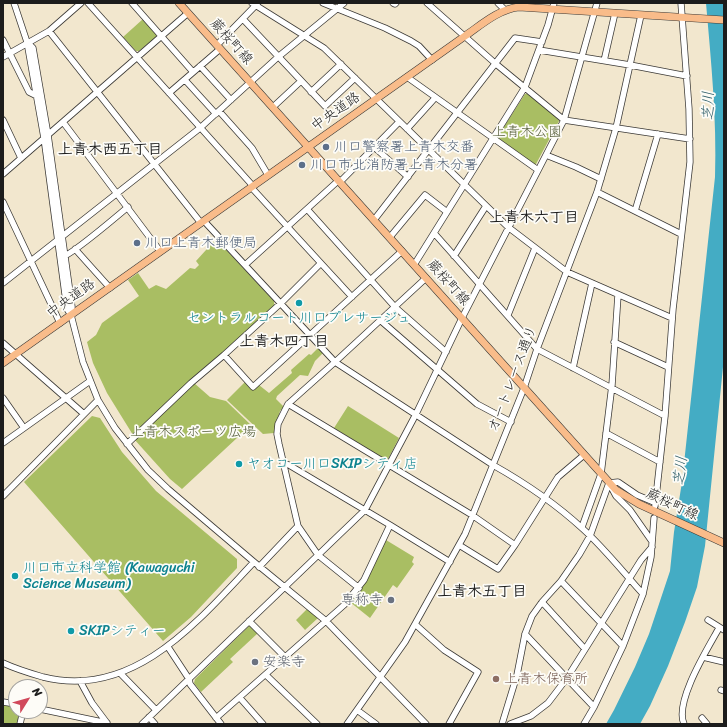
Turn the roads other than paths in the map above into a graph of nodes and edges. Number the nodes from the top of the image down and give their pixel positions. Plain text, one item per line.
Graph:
1 (14, 3) edge
2 (81, 3) edge
3 (88, 3) edge
4 (132, 3) edge
5 (179, 3) edge
6 (323, 3) edge
7 (344, 3) edge
8 (393, 3) edge
9 (396, 3) edge
10 (427, 3) edge
11 (498, 3) edge
12 (597, 3) edge
13 (681, 3) edge
14 (255, 4) edge
15 (554, 6) edge
16 (508, 7) edge
17 (337, 8) junction
18 (596, 12) junction
19 (188, 13) junction
20 (615, 14) junction
21 (641, 15) junction
22 (686, 18) junction
23 (243, 19) junction
24 (724, 20) edge
25 (49, 30) junction
26 (161, 36) junction
27 (304, 36) junction
28 (464, 36) junction
29 (3, 40) edge
30 (27, 42) junction
31 (542, 42) junction
32 (218, 47) junction
33 (539, 50) junction
34 (9, 53) junction
35 (3, 56) edge
36 (278, 57) junction
37 (137, 58) junction
38 (582, 58) junction
39 (432, 60) junction
40 (604, 61) junction
41 (341, 64) junction
42 (496, 64) junction
43 (630, 65) junction
44 (200, 66) junction
45 (193, 72) junction
46 (687, 76) junction
47 (407, 77) junction
48 (355, 78) junction
49 (185, 80) junction
50 (301, 81) junction
51 (250, 82) junction
52 (525, 87) junction
53 (98, 92) junction
54 (311, 92) junction
55 (169, 93) junction
56 (39, 97) junction
57 (435, 98) junction
58 (376, 99) junction
59 (231, 100) junction
60 (273, 107) junction
61 (217, 112) junction
62 (457, 114) junction
63 (3, 120) edge
64 (564, 120) junction
65 (63, 122) junction
66 (399, 122) junction
67 (200, 128) junction
68 (616, 128) junction
69 (407, 129) junction
70 (658, 134) junction
71 (46, 137) junction
72 (493, 138) junction
73 (690, 139) junction
74 (308, 147) junction
75 (374, 147) junction
76 (429, 150) junction
77 (546, 155) junction
78 (21, 158) junction
79 (154, 163) junction
80 (538, 170) junction
81 (3, 174) edge
82 (268, 175) junction
83 (408, 177) junction
84 (601, 179) junction
85 (339, 181) junction
86 (464, 185) junction
87 (252, 187) junction
88 (597, 192) junction
89 (116, 193) junction
90 (3, 202) edge
91 (486, 206) junction
92 (128, 207) junction
93 (307, 209) junction
94 (447, 212) junction
95 (635, 212) junction
96 (374, 220) junction
97 (203, 222) junction
98 (287, 227) junction
99 (508, 227) junction
100 (434, 234) junction
101 (681, 234) junction
102 (60, 238) junction
103 (390, 238) junction
104 (535, 248) junction
105 (75, 249) junction
106 (160, 251) junction
107 (402, 251) junction
108 (454, 256) junction
109 (63, 257) junction
110 (30, 261) junction
111 (320, 264) junction
112 (245, 265) junction
113 (414, 265) junction
114 (567, 272) junction
115 (426, 278) junction
116 (370, 280) junction
117 (3, 283) edge
118 (479, 284) junction
119 (592, 284) junction
120 (110, 288) junction
121 (618, 295) junction
122 (352, 298) junction
123 (281, 303) junction
124 (395, 307) junction
125 (71, 315) junction
126 (508, 315) junction
127 (462, 318) junction
128 (672, 318) junction
129 (380, 320) junction
130 (60, 323) junction
131 (310, 334) junction
132 (614, 342) junction
133 (3, 343) edge
134 (537, 349) junction
135 (446, 352) junction
136 (16, 354) junction
137 (224, 355) junction
138 (335, 362) junction
139 (3, 363) edge
140 (668, 367) junction
141 (573, 368) junction
142 (436, 370) junction
143 (90, 381) junction
144 (524, 388) junction
145 (611, 388) junction
146 (3, 398) edge
147 (66, 398) junction
148 (98, 400) junction
149 (288, 404) junction
150 (84, 414) junction
151 (416, 414) junction
152 (665, 416) junction
153 (511, 422) junction
154 (24, 428) junction
155 (606, 433) junction
156 (3, 442) edge
157 (127, 444) junction
158 (584, 455) junction
159 (660, 462) junction
160 (283, 463) junction
161 (389, 465) junction
162 (493, 465) junction
163 (601, 474) junction
164 (609, 483) junction
165 (3, 496) edge
166 (544, 498) junction
167 (365, 510) junction
168 (472, 515) junction
169 (654, 518) dead end
170 (390, 525) junction
171 (298, 526) junction
172 (582, 528) junction
173 (590, 536) junction
174 (651, 540) junction
175 (724, 543) edge
176 (460, 545) junction
177 (515, 545) junction
178 (652, 547) junction
179 (318, 555) junction
180 (254, 562) junction
181 (450, 562) junction
182 (259, 567) junction
183 (630, 580) junction
184 (561, 581) junction
185 (284, 586) junction
186 (359, 588) junction
187 (643, 594) junction
188 (542, 602) junction
189 (708, 620) dead end
190 (249, 621) junction
191 (326, 621) junction
192 (602, 622) junction
193 (416, 624) junction
194 (722, 629) edge
195 (525, 634) junction
196 (168, 646) junction
197 (623, 646) junction
198 (585, 649) junction
199 (703, 657) junction
200 (286, 658) junction
201 (3, 662) edge
202 (724, 662) edge
203 (120, 673) junction
204 (266, 675) junction
205 (380, 677) junction
206 (566, 678) junction
207 (189, 679) junction
208 (80, 681) junction
209 (240, 698) junction
210 (594, 707) junction
211 (156, 710) junction
212 (357, 710) junction
213 (48, 711) edge
214 (149, 717) junction
215 (216, 718) junction
216 (702, 718) dead end
217 (107, 723) edge
218 (142, 724) edge
219 (155, 724) edge
220 (221, 724) edge
221 (263, 724) edge
222 (317, 724) edge
223 (347, 724) edge
224 (376, 724) edge
225 (426, 724) edge
226 (449, 724) edge
227 (502, 724) edge
228 (510, 724) edge
229 (584, 724) edge
230 (684, 724) edge
231 (707, 724) edge

1 - 30 street
2 - 25 street
3 - 37 street
4 - 26 street
5 - 19 main road, 蕨桜町線
6 - 17 street
7 - 17 street
8 - 9 street
10 - 28 street
11 - 16 street
12 - 18 street
13 - 22 street
14 - 23 street
14 - 27 street
15 - 16 main road, 中央道路
15 - 18 main road, 中央道路
15 - 31 street
16 - 28 main road, 中央道路
17 - 27 street
17 - 39 street
18 - 20 main road, 中央道路
18 - 38 street
19 - 26 street
19 - 32 main road, 蕨桜町線
20 - 21 main road, 中央道路
20 - 40 street
21 - 22 main road, 中央道路
21 - 43 street, オートレース通り
22 - 24 main road, 中央道路
22 - 46 street
23 - 32 street
23 - 36 street
25 - 30 street
25 - 53 street
26 - 37 street
26 - 45 street
27 - 36 street
27 - 41 street
28 - 39 main road, 中央道路
28 - 42 street
29 - 34 street
30 - 34 street
30 - 56 street
31 - 33 street
31 - 42 street
32 - 44 street
32 - 51 main road, 蕨桜町線
33 - 38 street
33 - 52 street
34 - 35 street
34 - 56 street
36 - 50 street
36 - 51 street
37 - 53 street
37 - 55 street
38 - 40 street
38 - 64 street
39 - 47 main road, 中央道路
40 - 43 street
41 - 48 street
41 - 54 street
42 - 52 street
42 - 62 street
43 - 46 street
43 - 68 street, オートレース通り
44 - 45 street
44 - 59 street
45 - 49 street
46 - 73 street
47 - 57 street
47 - 58 main road, 中央道路
48 - 54 street
48 - 58 street
49 - 55 street
49 - 61 street
50 - 54 street
50 - 60 street
51 - 59 street
51 - 60 main road, 蕨桜町線
52 - 64 street
52 - 72 street
53 - 65 street
53 - 79 street
55 - 67 street
56 - 71 street
57 - 62 street
57 - 69 street
58 - 66 street
58 - 74 main road, 中央道路
59 - 61 street
60 - 74 main road, 蕨桜町線
61 - 67 street
61 - 82 street
62 - 72 street
62 - 76 street
63 - 78 street
64 - 68 street
64 - 77 street
65 - 71 street
65 - 89 street
66 - 69 street
66 - 75 street
67 - 79 street
67 - 87 street
68 - 70 street
68 - 84 street, オートレース通り
69 - 76 street
70 - 73 street
70 - 95 street
71 - 78 street
71 - 102 street
72 - 80 street
72 - 86 street
73 - 101 street
74 - 82 main road, 中央道路
74 - 85 main road, 蕨桜町線
75 - 83 street
75 - 85 street
76 - 83 street
76 - 86 street
77 - 80 street
77 - 84 street
78 - 81 street
79 - 89 street
79 - 97 street
80 - 99 street
82 - 87 main road, 中央道路
83 - 96 street
84 - 88 street, オートレース通り
85 - 93 street
85 - 96 main road, 蕨桜町線
86 - 91 street
86 - 94 street
87 - 97 main road, 中央道路
87 - 98 street
88 - 95 street
88 - 114 street, オートレース通り
89 - 92 street
89 - 102 street
90 - 110 street
91 - 99 street
91 - 108 street
92 - 105 street
92 - 106 street
93 - 98 street
93 - 116 street
94 - 100 street
94 - 103 street
95 - 101 street
96 - 103 main road, 蕨桜町線
97 - 106 main road, 中央道路
97 - 112 street
98 - 111 street
98 - 112 street
99 - 104 street
99 - 118 street
100 - 108 street
100 - 113 street
101 - 128 street
102 - 109 street
102 - 110 street
103 - 107 main road, 蕨桜町線
104 - 114 street
104 - 126 street
105 - 109 street
105 - 120 street
106 - 120 main road, 中央道路
107 - 113 main road, 蕨桜町線
107 - 116 street
108 - 118 street
109 - 125 street
110 - 117 street
110 - 130 street
111 - 122 street
111 - 123 street
112 - 123 street
113 - 115 main road, 蕨桜町線
114 - 119 street
114 - 134 street, オートレース通り
115 - 124 street
115 - 127 main road, 蕨桜町線
116 - 122 street
116 - 124 street
118 - 126 street
118 - 127 street
119 - 121 street
119 - 141 street
120 - 125 main road, 中央道路
121 - 128 street
121 - 132 street
122 - 131 street
123 - 131 street
123 - 137 street
124 - 129 street
124 - 135 street
125 - 130 main road, 中央道路
125 - 143 street
126 - 134 street
127 - 135 street
127 - 144 main road, 蕨桜町線
128 - 140 street
129 - 138 street
129 - 142 street
130 - 136 main road, 中央道路
131 - 137 street
131 - 138 street
132 - 140 street
132 - 145 street
133 - 136 street
134 - 141 street
134 - 144 street, オートレース通り
135 - 142 street
136 - 139 main road, 中央道路
136 - 147 street
137 - 157 street
138 - 149 street
138 - 151 street
140 - 152 street
141 - 145 street
142 - 151 street
142 - 153 street
143 - 147 street
143 - 148 street
144 - 153 street, オートレース通り
144 - 158 main road, 蕨桜町線
145 - 152 street
145 - 155 street
146 - 154 street
147 - 150 street
147 - 154 street
148 - 150 street
148 - 157 street
149 - 160 street
149 - 161 street
150 - 165 street
151 - 161 street
151 - 162 street
152 - 159 street
153 - 162 street, オートレース通り
154 - 156 street
155 - 159 street
155 - 163 street
157 - 180 street
158 - 163 main road, 蕨桜町線
158 - 166 street
159 - 164 street
160 - 167 street
160 - 171 street
161 - 167 street
161 - 168 street
162 - 166 street
162 - 168 street, オートレース通り
163 - 164 main road, 蕨桜町線
163 - 172 street
164 - 173 street
164 - 174 street
164 - 175 main road, 蕨桜町線
166 - 172 street
166 - 177 street
167 - 170 street
167 - 179 street
168 - 176 street, オートレース通り
168 - 177 street
169 - 174 street
170 - 181 street
170 - 186 street
171 - 179 street
171 - 182 street
172 - 173 street
173 - 183 street
173 - 184 street
174 - 178 street
176 - 177 street
176 - 181 street, オートレース通り
178 - 183 street
178 - 187 street
179 - 185 street
179 - 186 street
180 - 182 street
180 - 196 street
181 - 193 street, オートレース通り
182 - 185 street
183 - 187 street
183 - 192 street
184 - 188 street
184 - 192 street
185 - 190 street
185 - 191 street
186 - 191 street
187 - 197 street
188 - 195 street
188 - 198 street
189 - 194 street
190 - 200 street
190 - 207 street
191 - 200 street
191 - 205 street
192 - 197 street
192 - 198 street
193 - 205 street, オートレース通り
193 - 226 street
194 - 199 street
195 - 206 street
195 - 227 street
196 - 203 street
196 - 207 street
197 - 210 street
198 - 206 street
199 - 202 street
199 - 230 street
200 - 204 street
201 - 208 street
203 - 208 street
203 - 211 street
204 - 209 street
204 - 222 street
205 - 212 street, オートレース通り
205 - 225 street
206 - 210 street
206 - 228 street
207 - 211 street
207 - 215 street
208 - 217 street
209 - 215 street
209 - 221 street
210 - 229 street
211 - 214 street
212 - 223 street, オートレース通り
212 - 224 street
213 - 217 street
214 - 218 street
214 - 219 street
215 - 220 street
216 - 231 street

